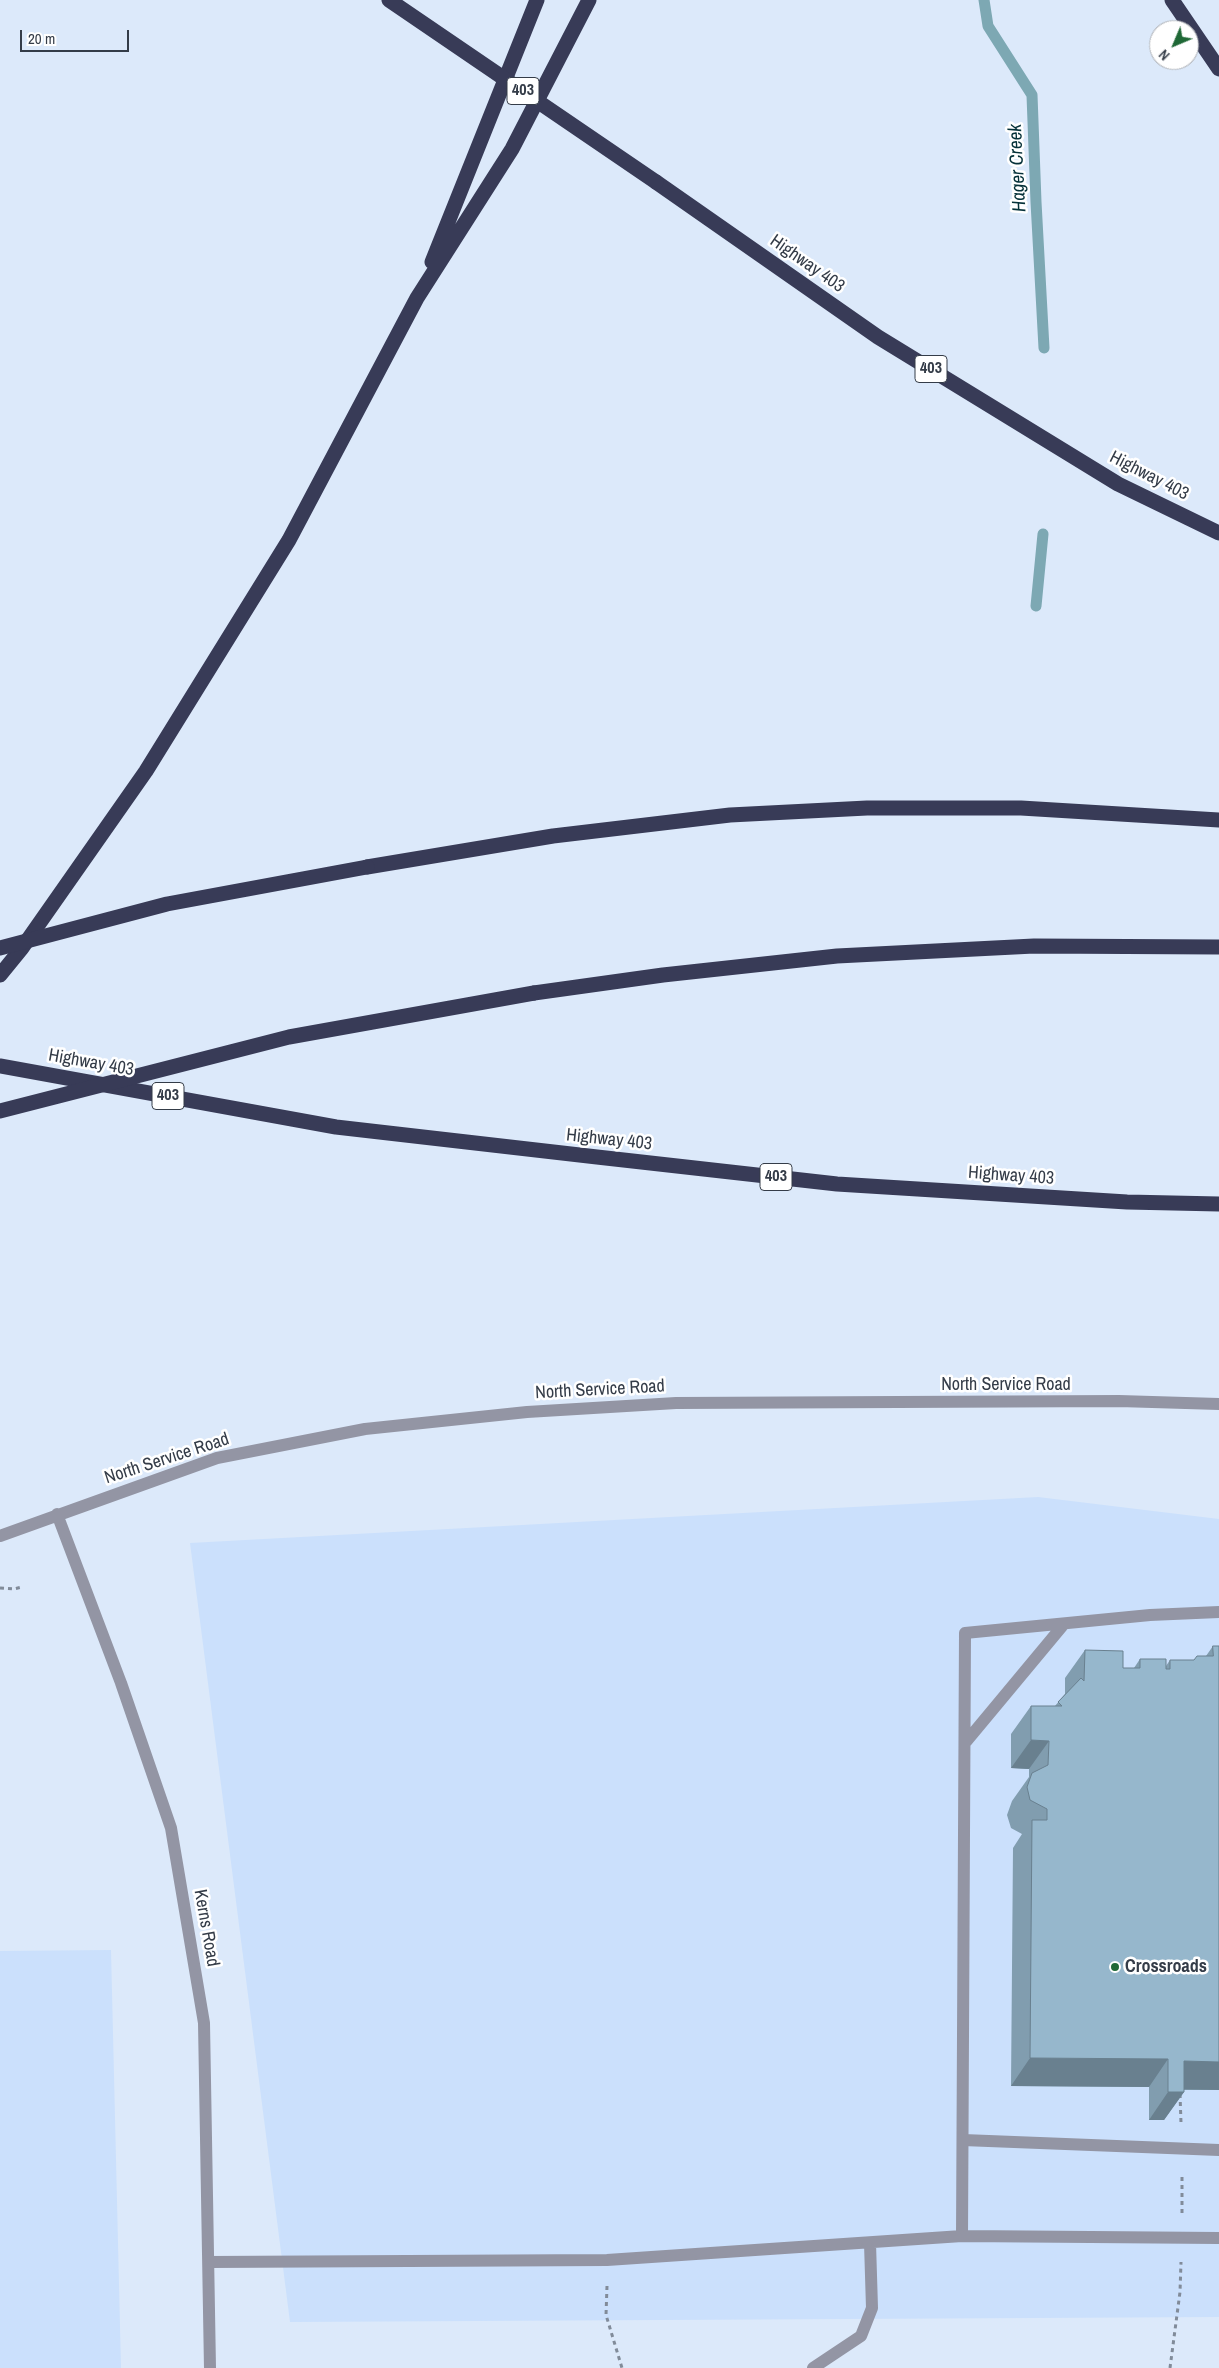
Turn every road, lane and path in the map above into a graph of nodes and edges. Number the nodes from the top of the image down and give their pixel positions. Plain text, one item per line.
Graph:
1 (390, 0) edge
2 (537, 0) edge
3 (589, 0) edge
4 (1172, 0) edge
5 (1219, 69) edge
6 (417, 298) junction
7 (1219, 533) edge
8 (1219, 820) edge
9 (1219, 947) edge
10 (0, 948) edge
11 (0, 975) edge
12 (0, 1066) edge
13 (0, 1112) edge
14 (1219, 1204) edge
15 (1219, 1404) edge
16 (57, 1514) junction
17 (0, 1536) edge
18 (22, 1587) dead end
19 (0, 1588) edge
20 (1219, 1612) edge
21 (1064, 1624) junction
22 (965, 1743) junction
23 (1180, 2092) edge
24 (963, 2140) junction
25 (1182, 2149) junction
26 (1219, 2150) edge
27 (962, 2236) junction
28 (1181, 2238) junction
29 (1219, 2238) edge
30 (870, 2243) junction
31 (607, 2260) junction
32 (209, 2262) junction
33 (210, 2368) edge
34 (622, 2368) edge
35 (813, 2368) edge
36 (1170, 2368) edge

1 - 7 highway, Highway 403 / 403, bridge
2 - 6 highway
3 - 6 highway
4 - 5 highway
6 - 11 highway
8 - 10 highway, bridge
9 - 13 highway, bridge
12 - 14 highway, Highway 403 / 403, bridge
15 - 16 street, North Service Road
16 - 17 street, North Service Road
16 - 32 street, Kerns Road
18 - 19 path
20 - 21 street
21 - 22 street
21 - 22 street
22 - 24 street
23 - 25 path
24 - 25 street
24 - 27 street
25 - 26 street
25 - 28 path
27 - 28 street
27 - 30 street
28 - 29 street
28 - 36 path
30 - 31 street
30 - 35 street
31 - 32 street
31 - 34 path
32 - 33 street, Kerns Road

